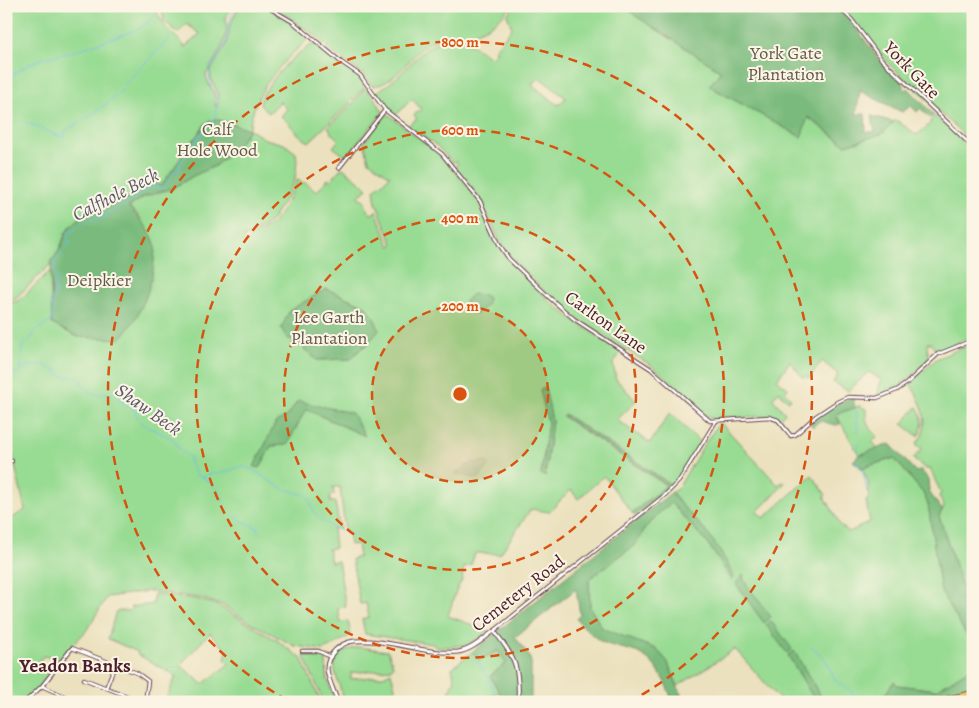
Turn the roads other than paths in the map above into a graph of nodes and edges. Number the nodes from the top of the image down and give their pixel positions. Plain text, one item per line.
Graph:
1 (266, 6) edge
2 (838, 6) edge
3 (385, 110) junction
4 (973, 147) edge
5 (339, 168) dead end
6 (973, 340) edge
7 (716, 421) junction
8 (12, 460) dead end
9 (6, 462) edge
10 (6, 488) edge
11 (9, 499) dead end
12 (494, 631) junction
13 (302, 650) dead end
14 (330, 657) junction
15 (115, 665) junction
16 (84, 679) dead end
17 (42, 686) junction
18 (106, 688) junction
19 (973, 693) edge
20 (25, 702) edge
21 (77, 702) edge
22 (137, 702) edge
23 (145, 702) edge
24 (338, 702) edge
25 (518, 702) edge
26 (933, 702) edge

1 - 3 street, Carlton Lane
2 - 4 street, York Gate
3 - 5 street
3 - 7 street, Carlton Lane
6 - 7 street
7 - 12 street, Cemetery Road
8 - 9 street
10 - 11 street
12 - 14 street, Cemetery Road
12 - 25 street
13 - 14 street
14 - 24 street
15 - 17 street
15 - 18 street
15 - 23 street
16 - 18 street
17 - 20 street
17 - 21 street
18 - 22 street
19 - 26 highway

